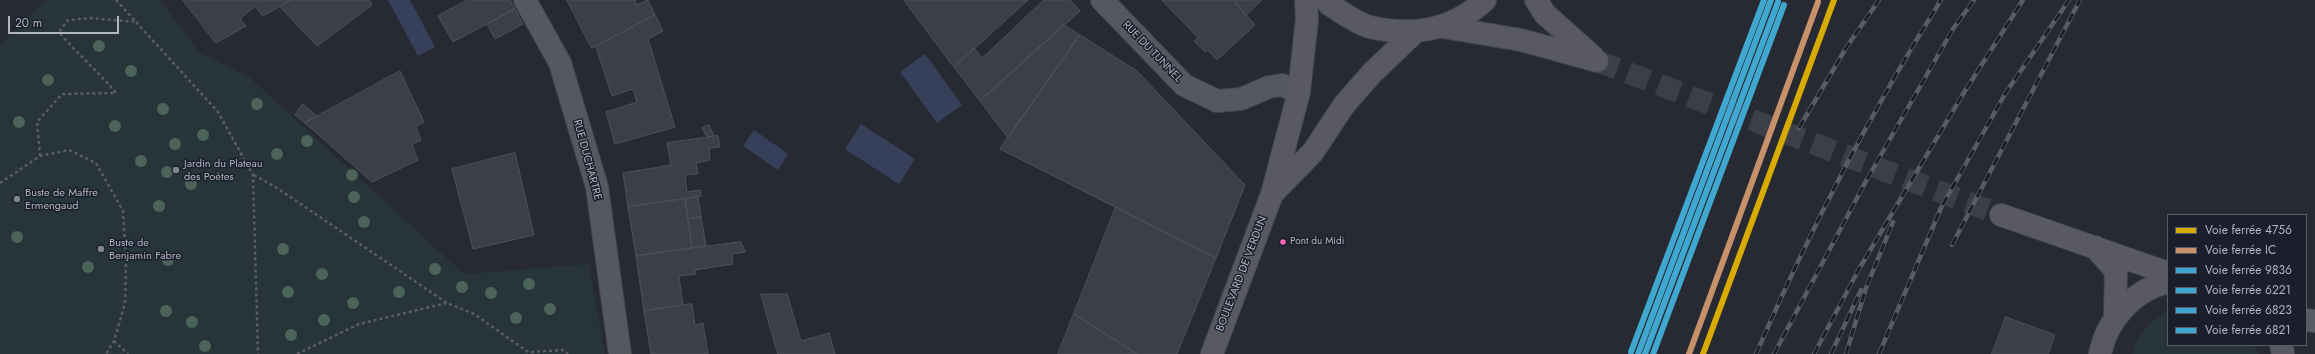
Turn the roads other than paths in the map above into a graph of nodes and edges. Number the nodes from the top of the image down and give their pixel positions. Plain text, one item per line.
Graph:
1 (525, 0) edge
2 (1102, 0) edge
3 (1306, 0) edge
4 (1326, 0) edge
5 (1485, 0) edge
6 (1536, 0) edge
7 (1443, 27) junction
8 (1414, 32) junction
9 (1298, 92) junction
10 (1272, 194) junction
11 (2001, 215) tunnel mouth
12 (2094, 246) junction
13 (2167, 273) edge
14 (2167, 282) edge
15 (2115, 317) junction
16 (620, 354) edge
17 (1212, 354) edge
18 (2100, 354) edge

1 - 16 street, RUE DUCHARTRE
2 - 9 street, RUE DU TUNNEL
3 - 9 main road, BOULEVARD DE VERDUN
4 - 8 main road
5 - 7 main road
6 - 7 main road
7 - 8 main road
8 - 10 main road, BOULEVARD DE VERDUN
9 - 10 main road, BOULEVARD DE VERDUN
10 - 17 main road, BOULEVARD DE VERDUN
11 - 12 main road
12 - 13 main road
12 - 15 main road
14 - 15 main road
15 - 18 main road

